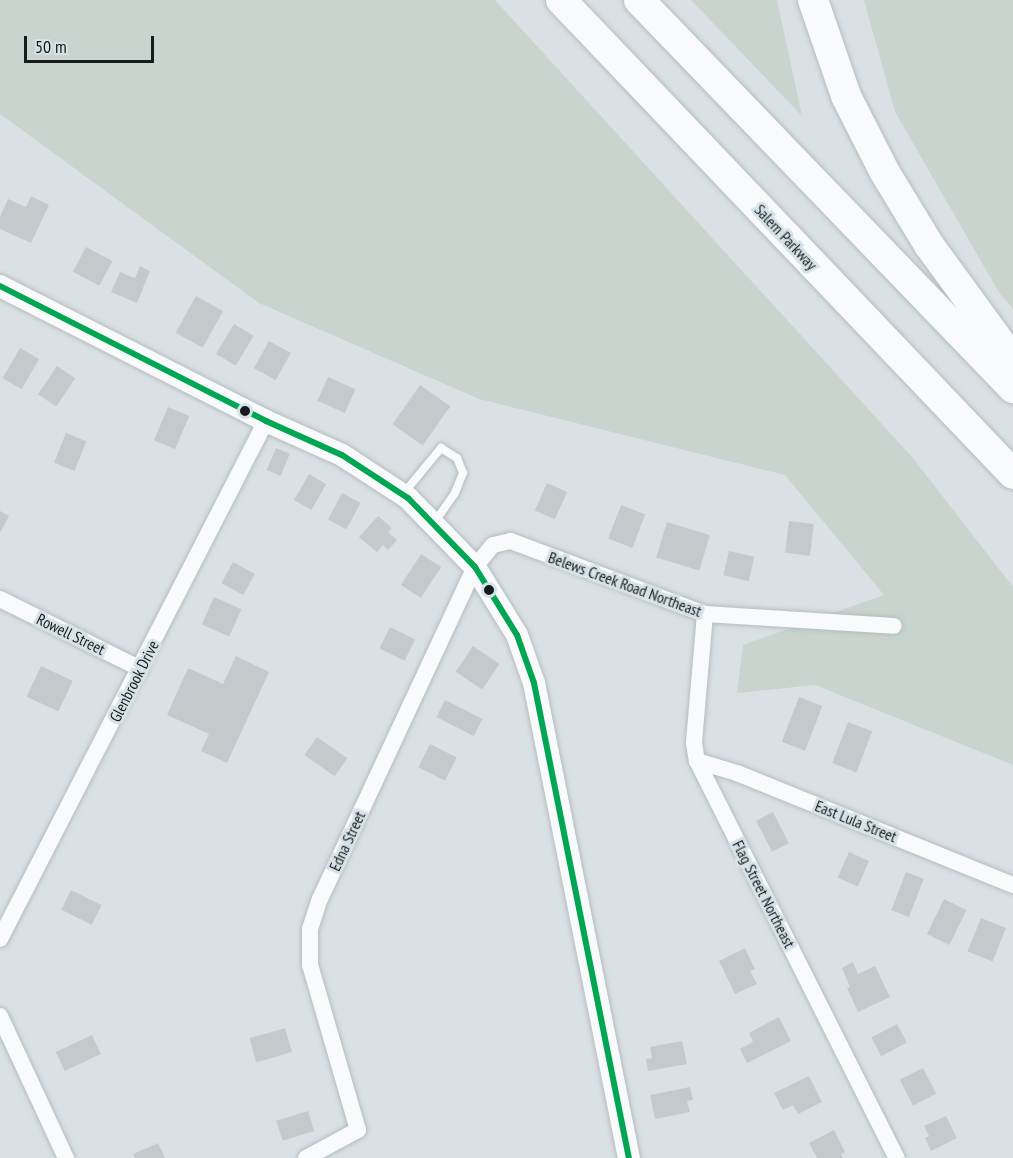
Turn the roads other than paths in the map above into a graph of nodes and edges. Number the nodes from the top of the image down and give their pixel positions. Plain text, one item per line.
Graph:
1 (561, 0) edge
2 (639, 0) edge
3 (813, 0) edge
4 (0, 286) edge
5 (1013, 360) edge
6 (1013, 388) edge
7 (951, 411) junction
8 (266, 421) junction
9 (1013, 474) edge
10 (403, 494) junction
11 (1013, 497) edge
12 (433, 524) junction
13 (476, 567) junction
14 (0, 599) edge
15 (705, 614) junction
16 (894, 627) dead end
17 (141, 669) junction
18 (697, 761) junction
19 (1013, 885) edge
20 (0, 939) edge
21 (0, 1016) edge
22 (66, 1158) edge
23 (306, 1158) edge
24 (629, 1158) edge
25 (897, 1158) edge

1 - 7 highway, Salem Parkway
2 - 6 highway
3 - 5 highway
4 - 8 street
7 - 9 highway, Salem Parkway
7 - 11 highway
8 - 10 street
8 - 17 street, Glenbrook Drive
10 - 12 street
10 - 12 lane
12 - 13 street
13 - 15 street, Belews Creek Road Northeast
13 - 23 street, Edna Street
13 - 24 street
14 - 17 street, Rowell Street
15 - 16 street, Belews Creek Road Northeast
15 - 18 street, Flag Street Northeast
17 - 20 street, Glenbrook Drive
18 - 19 street, East Lula Street
18 - 25 street, Flag Street Northeast
21 - 22 street

